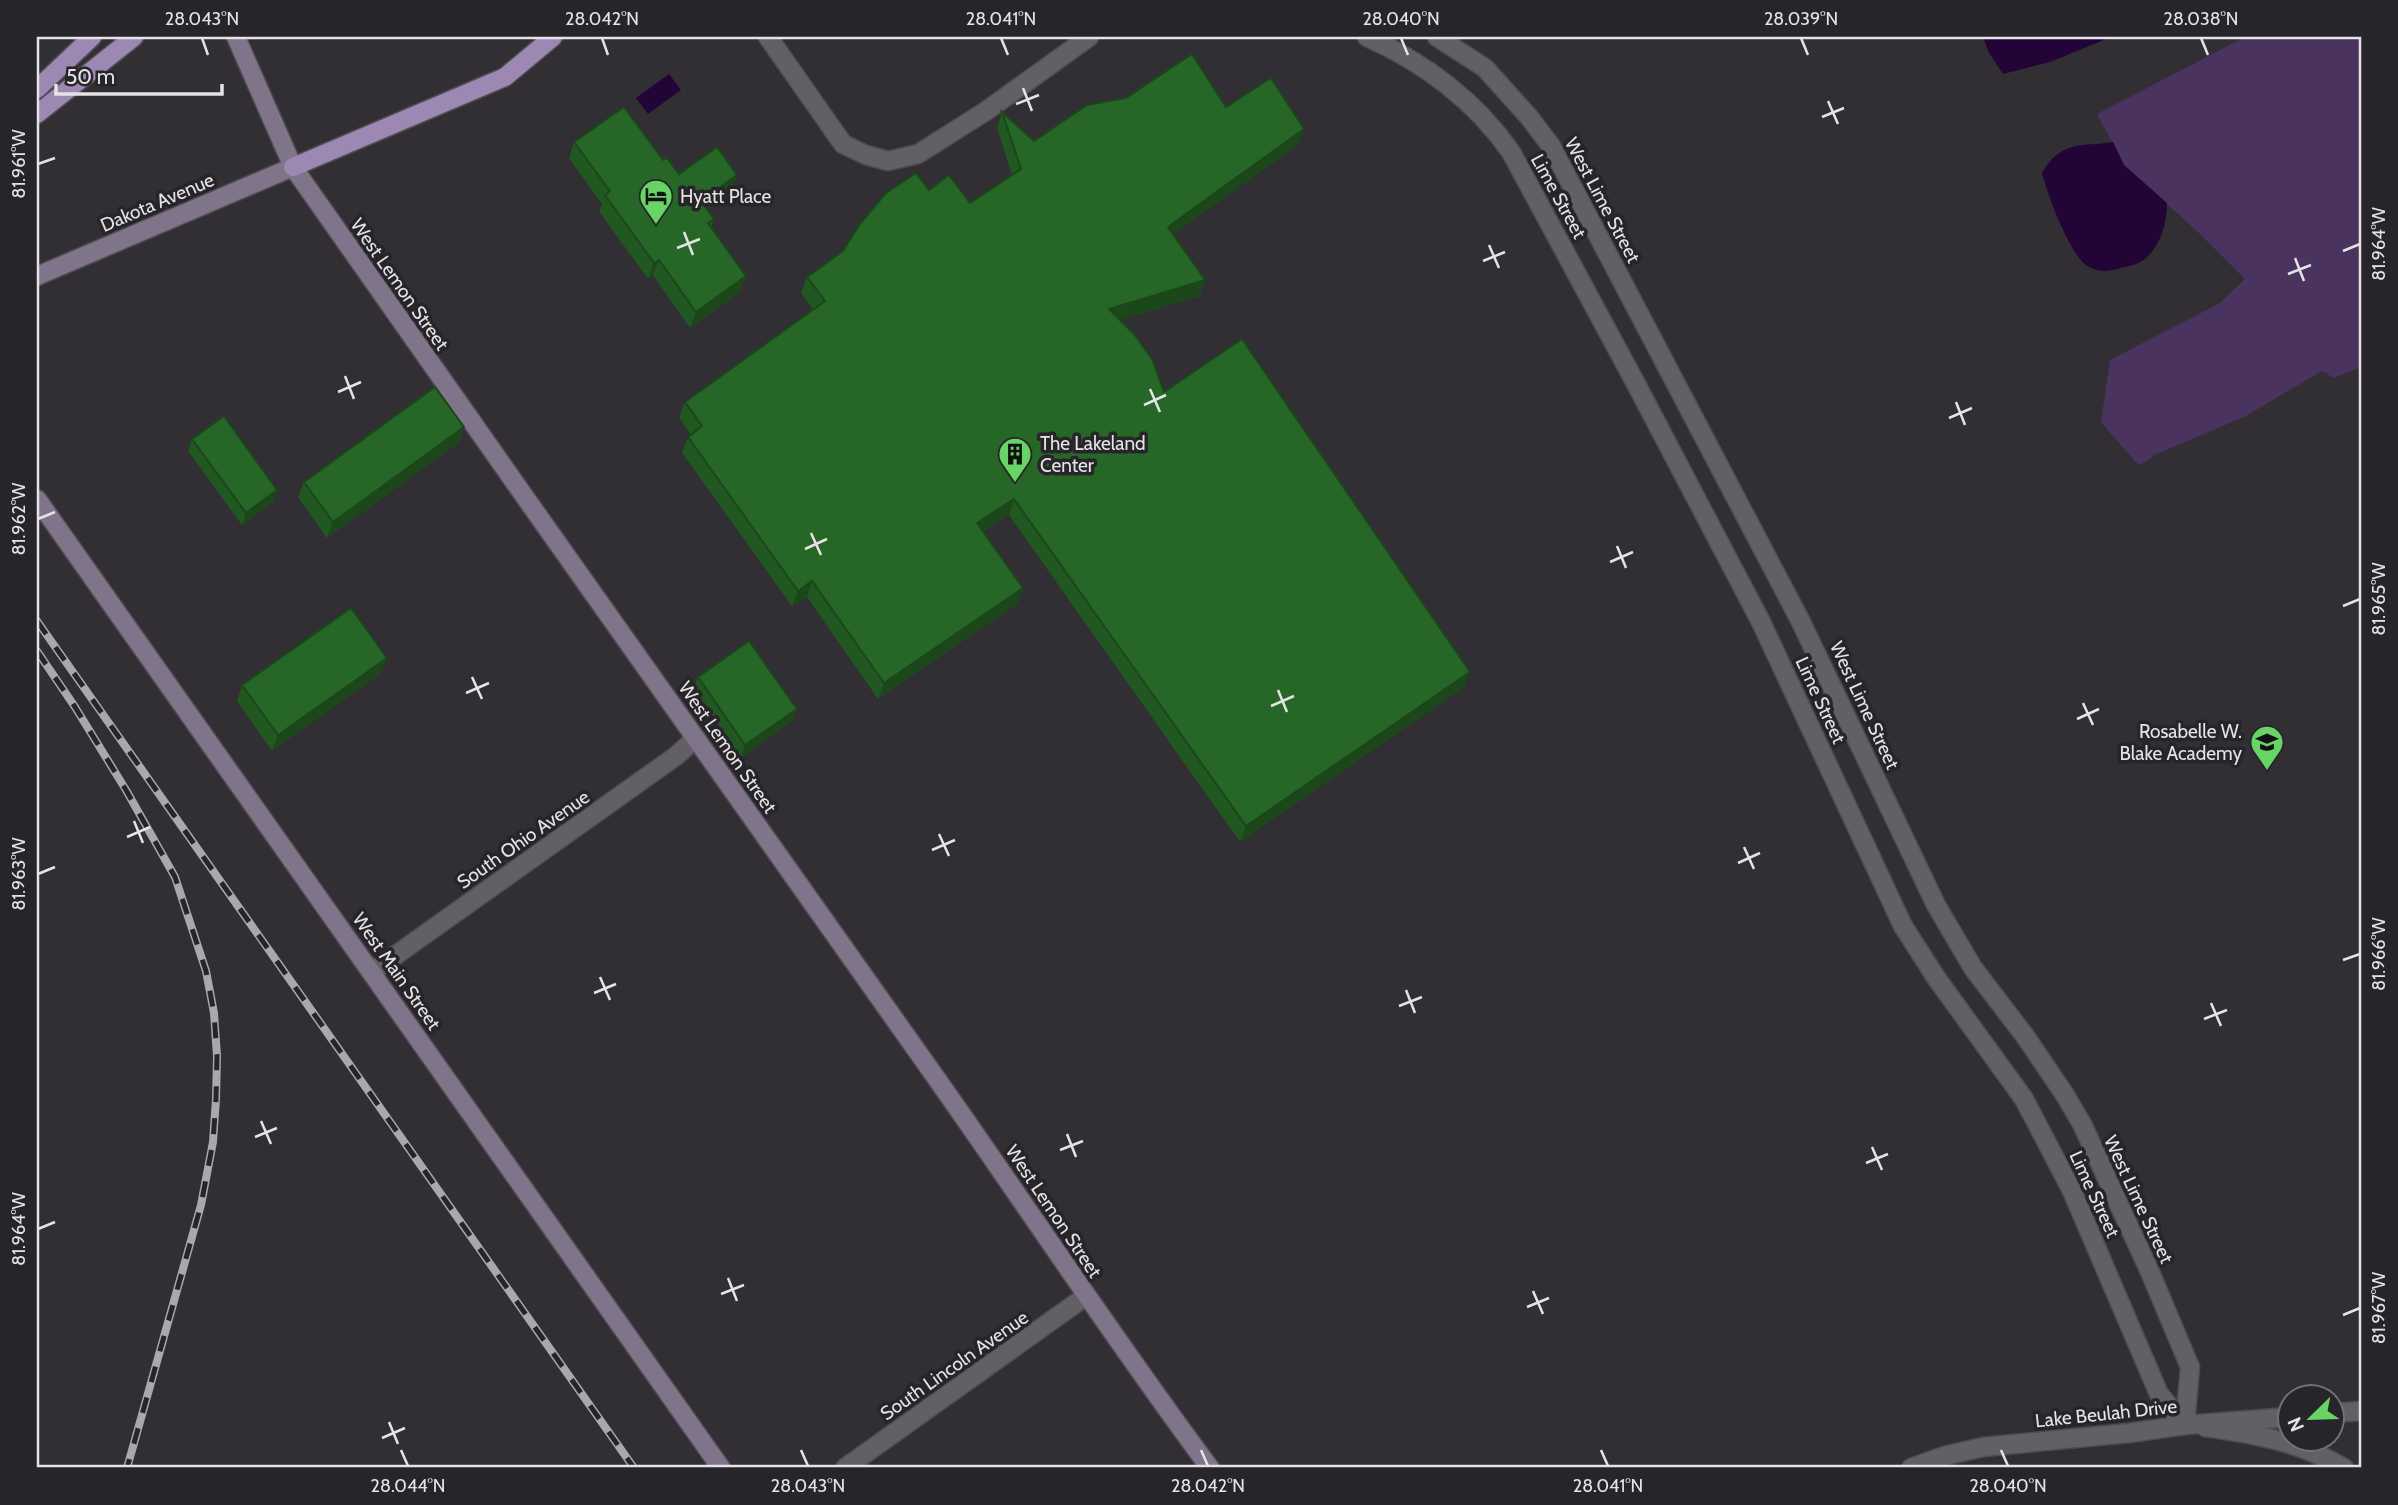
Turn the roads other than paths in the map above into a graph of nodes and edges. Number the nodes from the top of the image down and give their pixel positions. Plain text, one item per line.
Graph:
1 (92, 37) edge
2 (134, 37) edge
3 (236, 37) edge
4 (553, 37) edge
5 (768, 37) edge
6 (1089, 37) edge
7 (1367, 37) edge
8 (1437, 37) edge
9 (37, 89) edge
10 (37, 114) edge
11 (293, 167) junction
12 (37, 276) edge
13 (37, 499) edge
14 (696, 738) junction
15 (372, 972) junction
16 (1086, 1296) junction
17 (2276, 1417) edge
18 (2185, 1424) junction
19 (721, 1468) edge
20 (845, 1468) edge
21 (1210, 1468) edge
22 (1911, 1468) edge
23 (2344, 1468) edge

1 - 9 main road
2 - 10 main road
3 - 11 main road, West Lemon Street
4 - 11 main road
5 - 6 street
7 - 18 street, Lime Street
8 - 18 street, West Lime Street
11 - 12 main road, Dakota Avenue
11 - 14 main road, West Lemon Street
13 - 15 main road, West Main Street
14 - 15 street, South Ohio Avenue
14 - 16 main road, West Lemon Street
15 - 19 main road, West Main Street
16 - 20 street, South Lincoln Avenue
16 - 21 main road, West Lemon Street
17 - 18 street
18 - 22 street, Lake Beulah Drive
18 - 23 street, Lake Beulah Drive

